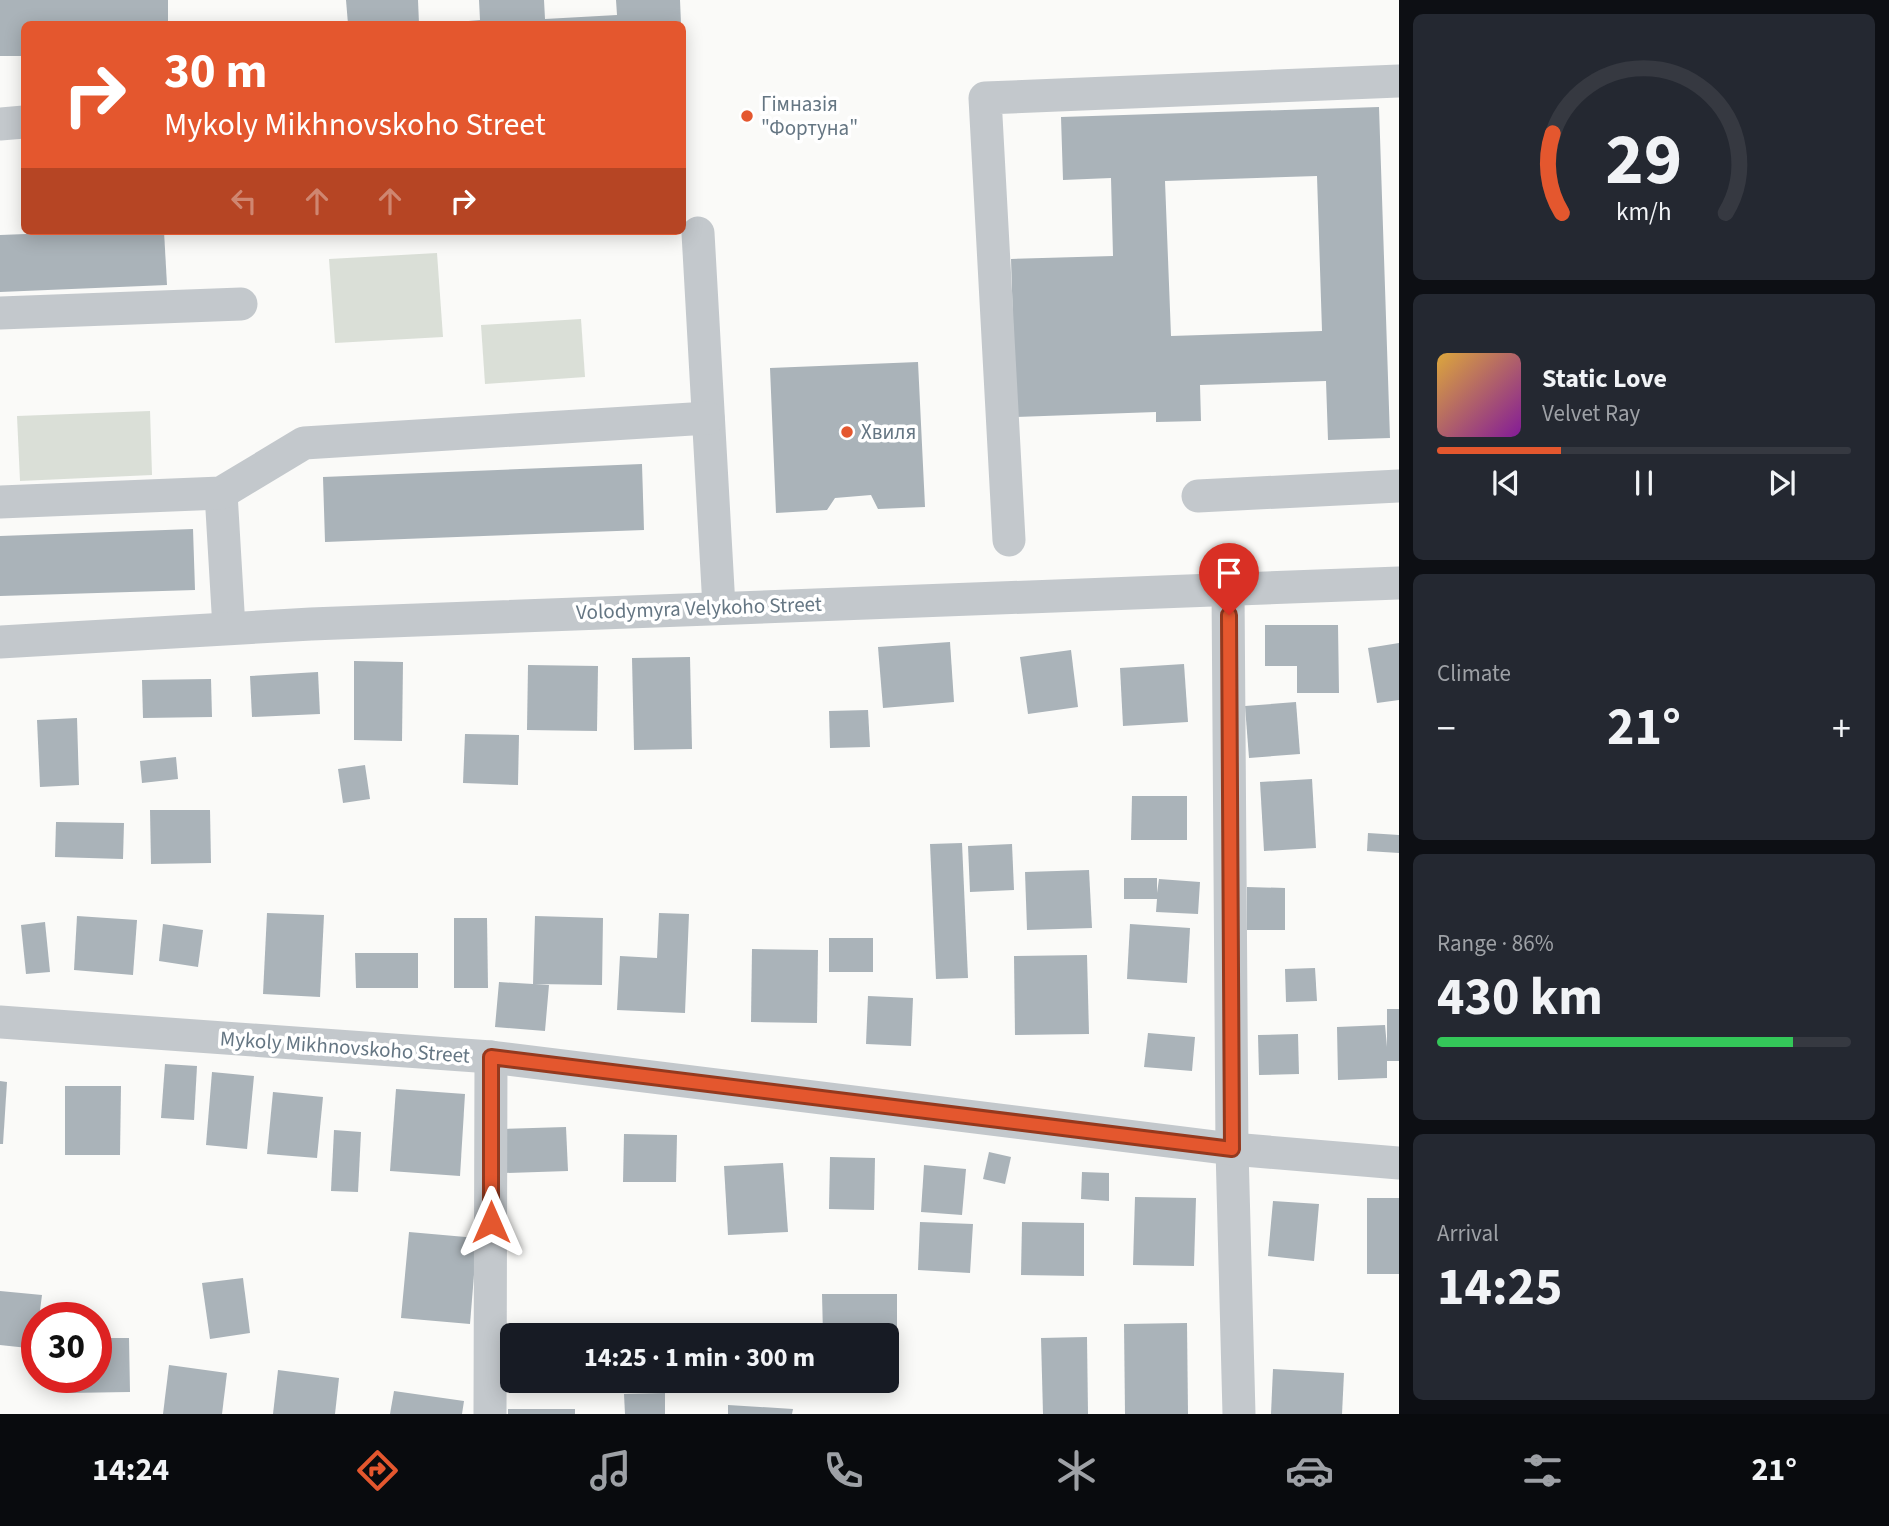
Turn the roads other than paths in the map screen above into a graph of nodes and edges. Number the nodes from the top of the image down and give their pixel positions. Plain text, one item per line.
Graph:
1 (1399, 81) edge
2 (21, 122) edge
3 (0, 124) edge
4 (698, 233) dead end
5 (241, 304) dead end
6 (0, 313) edge
7 (708, 418) junction
8 (1399, 486) edge
9 (221, 493) junction
10 (1198, 496) dead end
11 (0, 502) edge
12 (1009, 540) dead end
13 (1399, 583) edge
14 (1228, 588) junction
15 (719, 607) junction
16 (229, 628) junction
17 (0, 642) edge
18 (0, 1022) edge
19 (491, 1057) junction
20 (1232, 1149) junction
21 (1399, 1163) edge
22 (490, 1414) edge
23 (1239, 1414) edge

1 - 12 street
2 - 3 street
4 - 7 street
5 - 6 street
7 - 9 street
7 - 15 street
8 - 10 street
9 - 11 street
9 - 16 street
13 - 14 street, Volodymyra Velykoho Street
14 - 15 street, Volodymyra Velykoho Street
14 - 20 street
15 - 16 street, Volodymyra Velykoho Street
16 - 17 street, Volodymyra Velykoho Street
18 - 19 street, Mykoly Mikhnovskoho Street
19 - 20 street, Mykoly Mikhnovskoho Street
19 - 22 street
20 - 21 street, Mykoly Mikhnovskoho Street
20 - 23 street

